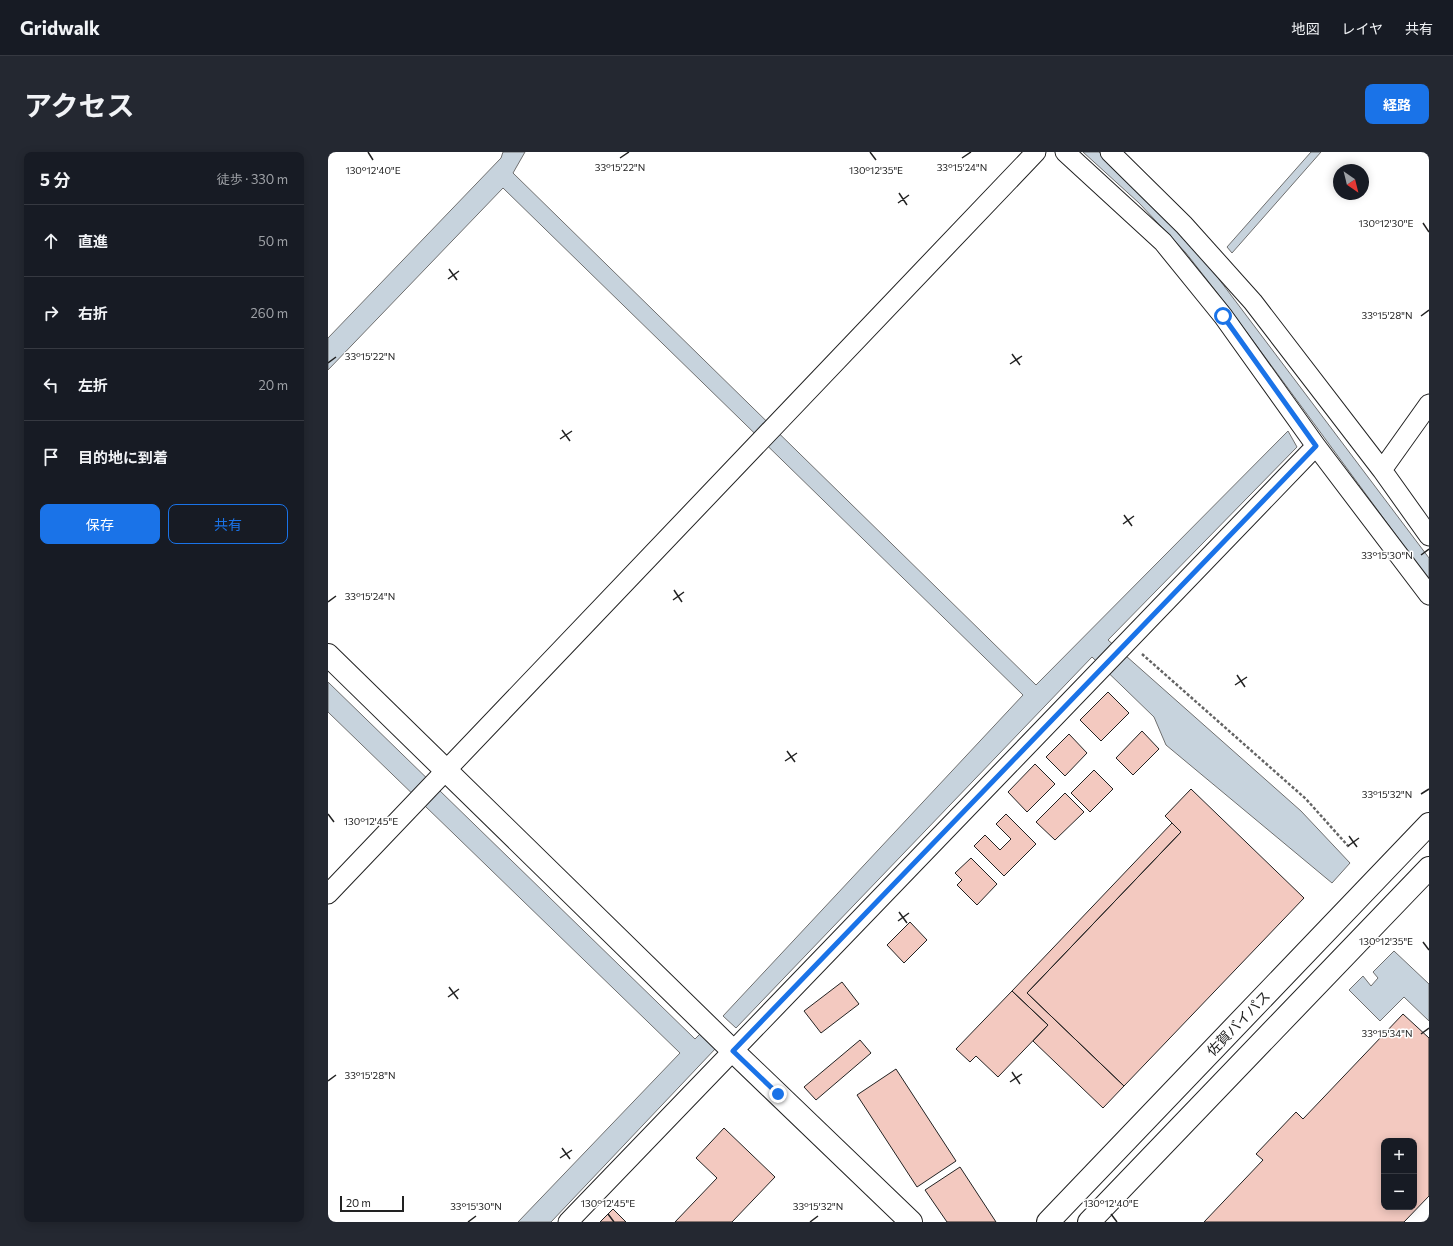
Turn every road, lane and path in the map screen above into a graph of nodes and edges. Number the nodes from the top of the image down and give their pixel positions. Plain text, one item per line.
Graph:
1 (1036, 152) edge
2 (1065, 152) edge
3 (1110, 152) edge
4 (1429, 404) edge
5 (1316, 446) junction
6 (1382, 470) junction
7 (1429, 536) edge
8 (1429, 595) edge
9 (1127, 642) junction
10 (328, 655) edge
11 (443, 775) junction
12 (1429, 824) edge
13 (1349, 847) dead end
14 (1429, 868) edge
15 (328, 894) edge
16 (733, 1051) junction
17 (568, 1222) edge
18 (911, 1222) edge
19 (1048, 1222) edge
20 (1089, 1222) edge

1 - 11 street
2 - 5 street
3 - 6 street
4 - 6 street
5 - 8 street
5 - 9 street
6 - 7 street
9 - 13 path
9 - 16 street
10 - 11 main road
11 - 15 street
11 - 16 main road
12 - 19 main road, 佐賀バイパス
14 - 20 main road
16 - 17 street
16 - 18 main road

